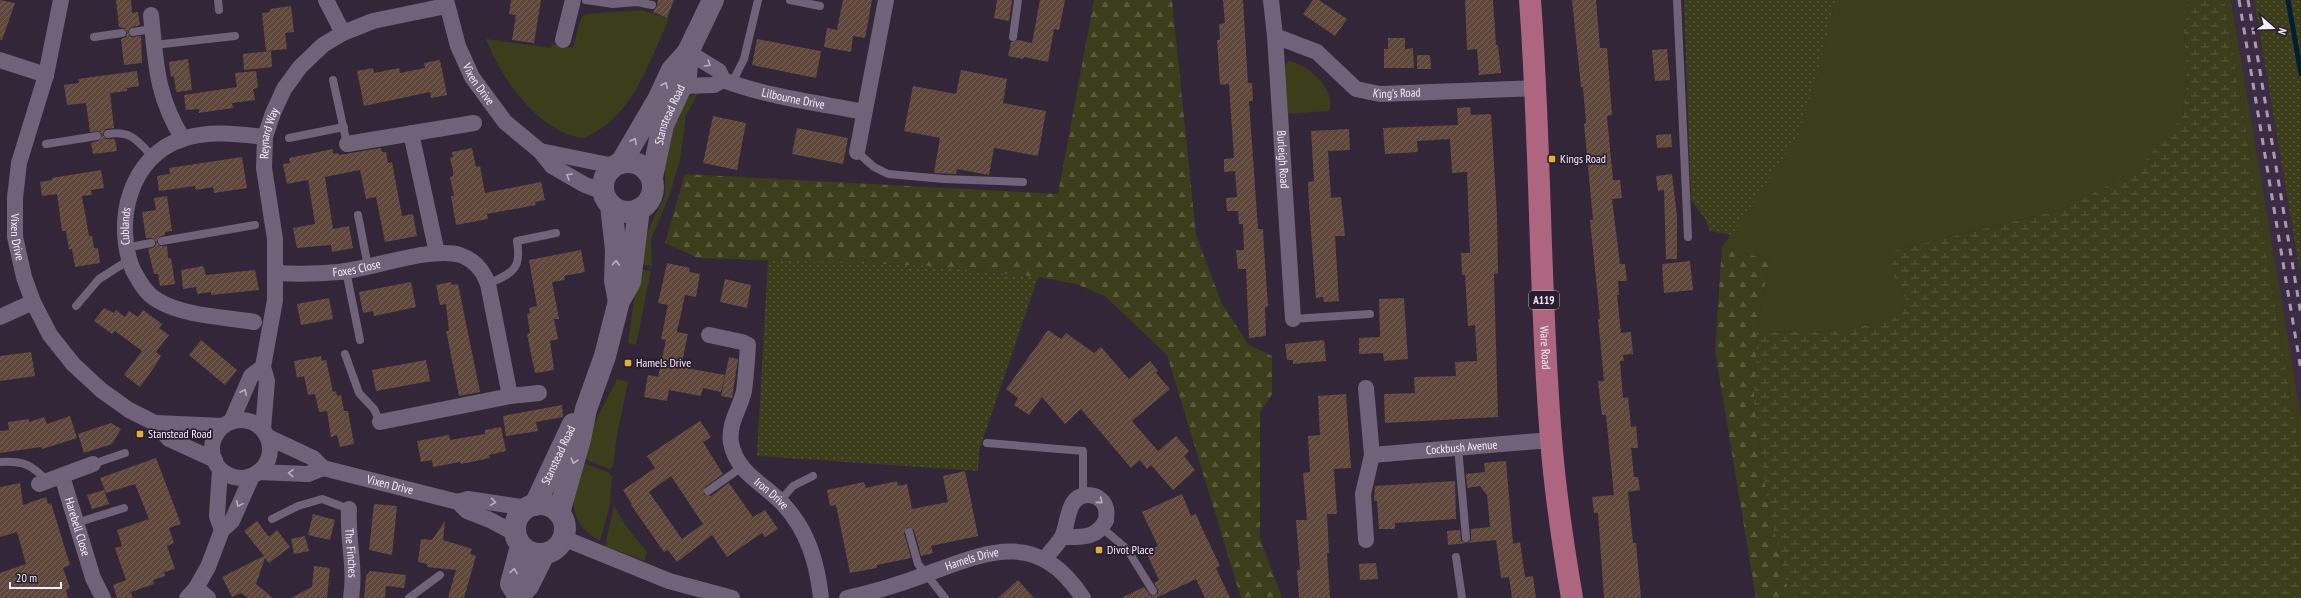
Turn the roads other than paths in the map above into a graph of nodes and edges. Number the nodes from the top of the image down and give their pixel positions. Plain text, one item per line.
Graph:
1 (62, 0) edge
2 (218, 0) edge
3 (326, 0) edge
4 (572, 0) edge
5 (586, 0) edge
6 (713, 0) edge
7 (758, 0) edge
8 (790, 0) edge
9 (886, 0) edge
10 (1018, 0) edge
11 (1271, 0) edge
12 (1530, 0) edge
13 (1677, 0) edge
14 (446, 3) edge
15 (652, 5) dead end
16 (820, 6) dead end
17 (219, 10) dead end
18 (153, 30) junction
19 (133, 32) dead end
20 (122, 33) dead end
21 (343, 33) junction
22 (236, 36) dead end
23 (1276, 36) junction
24 (94, 37) dead end
25 (1013, 37) dead end
26 (563, 40) dead end
27 (688, 52) junction
28 (0, 60) edge
29 (46, 75) junction
30 (333, 80) dead end
31 (727, 82) junction
32 (682, 86) junction
33 (1536, 88) junction
34 (864, 112) junction
35 (474, 123) dead end
36 (344, 127) junction
37 (411, 133) junction
38 (108, 134) dead end
39 (97, 136) dead end
40 (265, 137) junction
41 (289, 138) dead end
42 (183, 139) junction
43 (46, 144) dead end
44 (347, 144) joint
45 (540, 151) junction
46 (857, 152) joint
47 (154, 158) junction
48 (618, 164) junction
49 (652, 178) junction
50 (1023, 182) dead end
51 (607, 198) junction
52 (639, 209) junction
53 (358, 215) dead end
54 (254, 225) dead end
55 (556, 233) dead end
56 (1688, 237) dead end
57 (162, 241) dead end
58 (151, 243) dead end
59 (127, 254) junction
60 (437, 254) junction
61 (368, 267) junction
62 (346, 271) junction
63 (275, 273) junction
64 (488, 284) junction
65 (619, 301) junction
66 (33, 302) junction
67 (76, 306) dead end
68 (1370, 314) dead end
69 (0, 317) edge
70 (1293, 319) joint
71 (254, 322) dead end
72 (710, 335) dead end
73 (360, 340) dead end
74 (345, 354) dead end
75 (263, 366) junction
76 (1366, 388) dead end
77 (539, 393) dead end
78 (510, 396) junction
79 (586, 409) junction
80 (380, 422) joint
81 (154, 423) junction
82 (227, 424) junction
83 (265, 433) junction
84 (1551, 440) junction
85 (987, 443) dead end
86 (1458, 447) junction
87 (125, 453) dead end
88 (1372, 455) junction
89 (0, 462) edge
90 (93, 464) joint
91 (217, 464) junction
92 (742, 467) junction
93 (323, 468) junction
94 (255, 474) junction
95 (813, 476) dead end
96 (49, 480) junction
97 (708, 491) dead end
98 (1083, 496) junction
99 (780, 500) junction
100 (458, 502) junction
101 (531, 506) junction
102 (124, 508) dead end
103 (349, 509) joint
104 (559, 513) junction
105 (272, 519) dead end
106 (76, 523) junction
107 (1102, 528) junction
108 (222, 530) junction
109 (909, 532) dead end
110 (1062, 537) junction
111 (563, 538) junction
112 (1466, 538) dead end
113 (518, 540) junction
114 (1366, 540) dead end
115 (544, 554) junction
116 (1456, 557) dead end
117 (1045, 559) junction
118 (925, 574) junction
119 (440, 575) dead end
120 (1153, 591) dead end
121 (197, 595) edge
122 (517, 597) edge
123 (104, 598) edge
124 (351, 598) edge
125 (409, 598) edge
126 (732, 598) edge
127 (821, 598) edge
128 (847, 598) edge
129 (945, 598) edge
130 (1083, 598) edge
131 (1462, 598) edge
132 (1572, 598) edge

1 - 29 street, Vixen Drive
2 - 17 lane
3 - 21 street
4 - 26 street
5 - 15 lane
6 - 27 main road, Stanstead Road
7 - 31 lane
8 - 16 lane
9 - 34 street
10 - 25 lane
11 - 23 street, Burleigh Road
12 - 33 main road, Ware Road / A119
13 - 56 lane
14 - 21 street, Reynard Way
14 - 45 street, Vixen Drive
18 - 19 lane
18 - 22 lane
18 - 42 street
20 - 24 lane
21 - 40 street, Reynard Way
23 - 33 street, King's Road
23 - 70 street, Burleigh Road
27 -> 31 street
27 - 32 main road, Stanstead Road
48 -> 27 main road, Stanstead Road
28 - 29 street
29 - 66 street, Vixen Drive
30 - 36 lane
31 - 32 street
31 - 34 street, Lilbourne Drive
32 - 49 main road, Stanstead Road
33 - 84 main road, Ware Road / A119
34 - 46 street
35 - 37 street
36 - 41 lane
36 - 44 lane
37 - 44 street
37 - 60 street
38 - 47 lane
39 - 43 lane
40 - 42 street, Cublands
40 - 63 street, Reynard Way
42 - 47 street, Cublands
45 - 48 street, Vixen Drive
51 -> 45 street, Vixen Drive
46 - 50 lane
47 - 59 street, Cublands
48 - 49 main road
48 - 51 main road
49 - 52 main road
51 - 52 main road
65 -> 51 main road, Stanstead Road
52 - 65 main road, Stanstead Road
53 - 61 lane
54 - 57 lane
55 - 64 lane
58 - 59 lane
59 - 67 lane
59 - 71 street, Cublands
60 - 61 street, Foxes Close
60 - 64 street, Foxes Close
61 - 62 street, Foxes Close
62 - 63 street, Foxes Close
62 - 73 lane
63 - 75 street, Reynard Way
64 - 78 street, Foxes Close
65 - 79 main road, Stanstead Road
66 - 69 street
66 - 81 street, Vixen Drive
68 - 70 lane
72 - 92 street, Iron Drive
74 - 80 lane
82 -> 75 street
75 - 83 street, Reynard Way
76 - 88 street
77 - 78 street
78 - 80 street
79 - 101 main road, Stanstead Road
79 -> 104 main road, Stanstead Road
81 - 82 street, Vixen Drive
81 - 91 street, Vixen Drive
82 - 83 street
82 - 91 street
83 - 93 street, Vixen Drive
83 - 94 street
84 - 86 street, Cockbush Avenue
84 - 132 main road, Ware Road / A119
85 - 98 lane
86 - 88 street, Cockbush Avenue
86 - 112 lane
87 - 90 lane
88 - 114 street
89 - 96 lane
90 - 96 street
91 - 94 street
91 - 108 street
92 - 97 lane
92 - 99 street, Iron Drive
93 -> 94 street
93 - 100 street, Vixen Drive
94 -> 108 street
95 - 99 lane
96 - 106 street, Harebell Close
98 -> 107 street
98 - 110 street
99 - 127 street, Iron Drive
100 -> 101 street, Vixen Drive
100 - 113 street, Vixen Drive
101 - 104 main road
101 - 113 main road
102 - 106 lane
103 - 105 lane
103 - 124 street, The Finches
104 - 111 main road
106 - 123 street, Harebell Close
107 - 110 street
107 - 120 lane
108 - 121 street
109 - 118 lane
110 - 117 street
111 - 115 main road
111 - 126 street
113 - 115 main road
122 -> 113 main road
115 - 122 main road
116 - 131 lane
117 - 118 street, Hamels Drive
117 - 130 street, Hamels Drive
118 - 128 street, Hamels Drive
118 - 129 lane
119 - 125 lane

